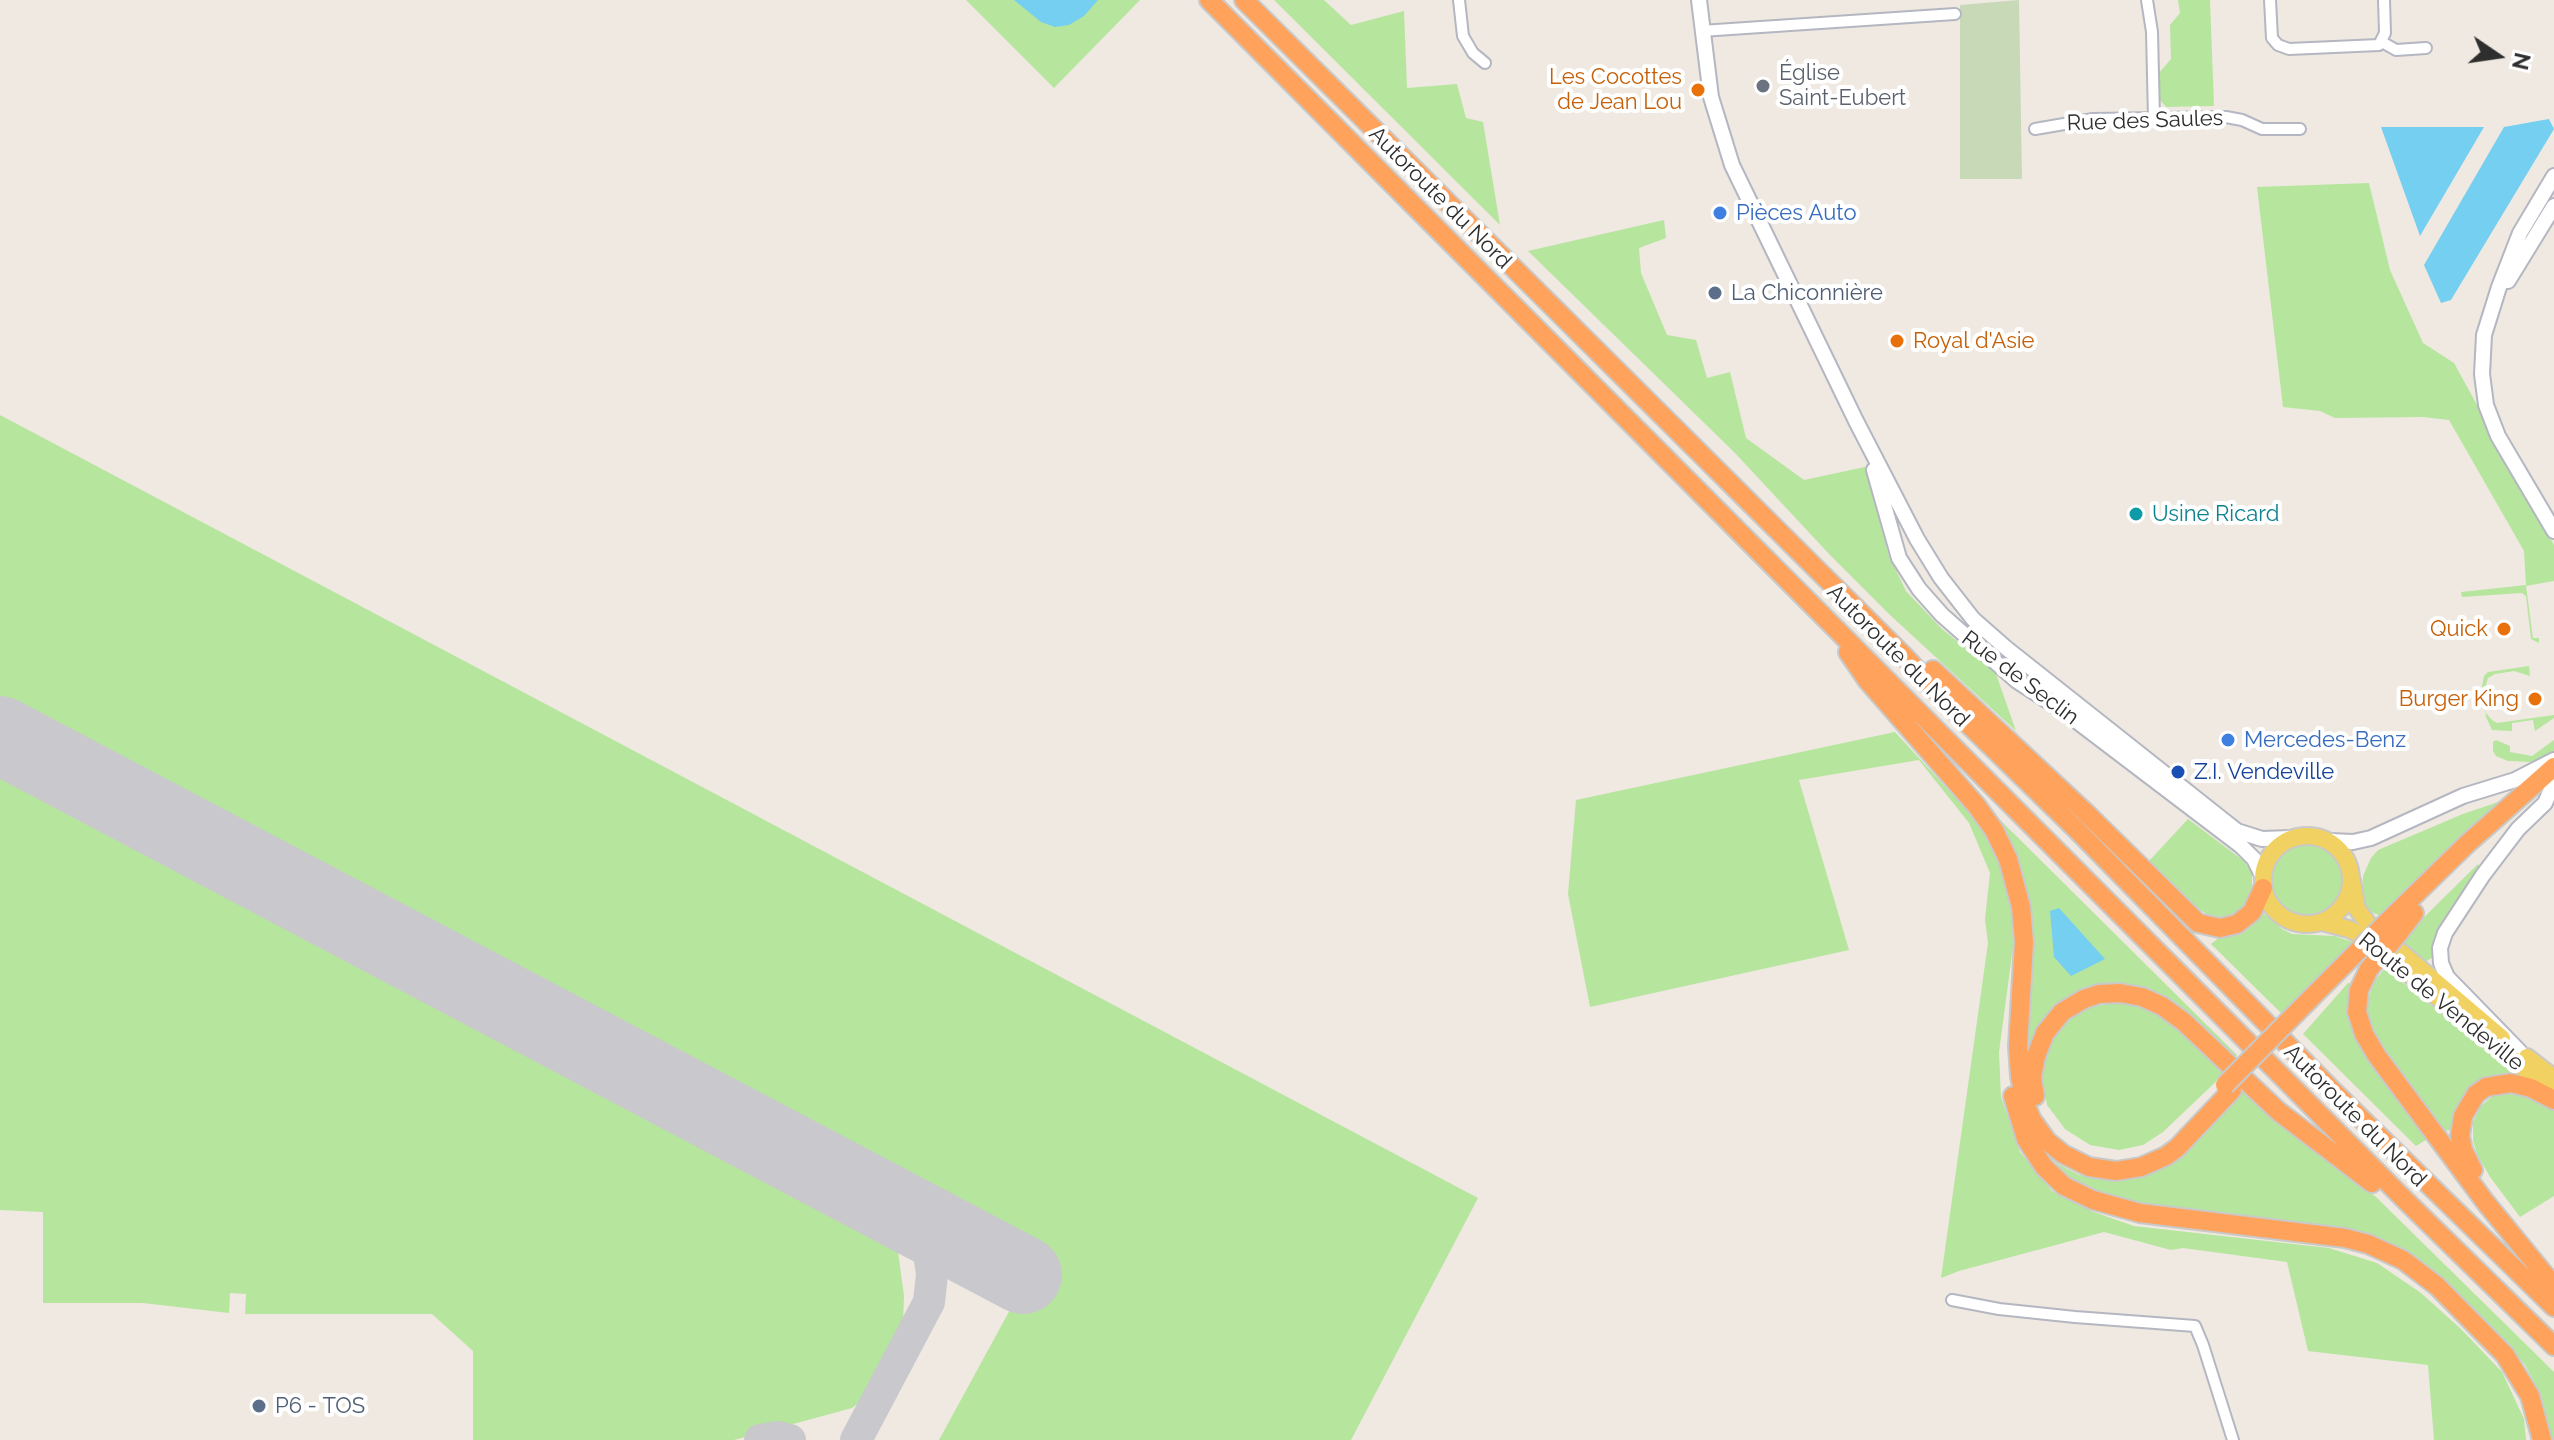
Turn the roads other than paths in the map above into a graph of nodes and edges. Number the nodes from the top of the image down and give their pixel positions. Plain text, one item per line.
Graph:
1 (1209, 0) edge
2 (1244, 0) edge
3 (1459, 0) edge
4 (1699, 0) edge
5 (2147, 0) edge
6 (2270, 0) edge
7 (2384, 0) edge
8 (1955, 14) dead end
9 (1701, 31) junction
10 (2382, 42) junction
11 (2426, 48) dead end
12 (1485, 63) dead end
13 (2154, 118) junction
14 (2035, 129) dead end
15 (2300, 129) dead end
16 (2554, 176) edge
17 (2554, 206) edge
18 (2491, 309) junction
19 (1856, 421) junction
20 (2554, 531) edge
21 (1828, 620) junction
22 (1904, 656) junction
23 (2554, 759) edge
24 (2554, 767) edge
25 (2554, 783) edge
26 (2291, 838) junction
27 (2331, 841) junction
28 (2352, 881) junction
29 (2263, 882) junction
30 (2322, 922) junction
31 (2392, 929) junction
32 (2362, 961) junction
33 (2020, 1009) junction
34 (2520, 1052) junction
35 (2554, 1078) edge
36 (2228, 1088) junction
37 (2554, 1093) edge
38 (2554, 1100) edge
39 (2406, 1201) junction
40 (2493, 1211) junction
41 (2554, 1286) edge
42 (1952, 1300) dead end
43 (2554, 1307) edge
44 (2554, 1346) edge
45 (2233, 1440) edge
46 (2542, 1440) edge

1 - 21 highway, Autoroute du Nord
2 - 22 highway, Autoroute du Nord
3 - 12 street
4 - 9 main road, Rue de Seclin
5 - 13 street
6 - 10 street
7 - 10 street
8 - 9 street
9 - 19 main road, Rue de Seclin
10 - 11 street
13 - 14 street, Rue des Saules
13 - 15 street, Rue des Saules
16 - 18 main road
17 - 18 main road
18 - 20 main road
19 - 26 main road, Rue de Seclin
19 - 29 main road, Rue de Seclin
21 - 33 highway
21 - 39 highway, Autoroute du Nord
22 - 29 highway
22 - 43 highway, Autoroute du Nord
23 - 27 main road
24 - 31 highway
25 - 31 highway
25 - 34 main road
26 - 27 main road
26 - 29 main road
27 - 28 main road
28 - 30 main road
28 - 34 main road, Route de Vendeville
29 - 30 main road
30 - 37 main road, Route de Vendeville
31 - 32 highway, bridge
32 - 36 highway, bridge
32 - 40 highway
33 - 36 highway
33 - 46 highway
34 - 35 main road, Route de Vendeville
36 - 39 highway
38 - 40 highway
39 - 44 highway, Autoroute du Nord
40 - 41 highway
42 - 45 street

